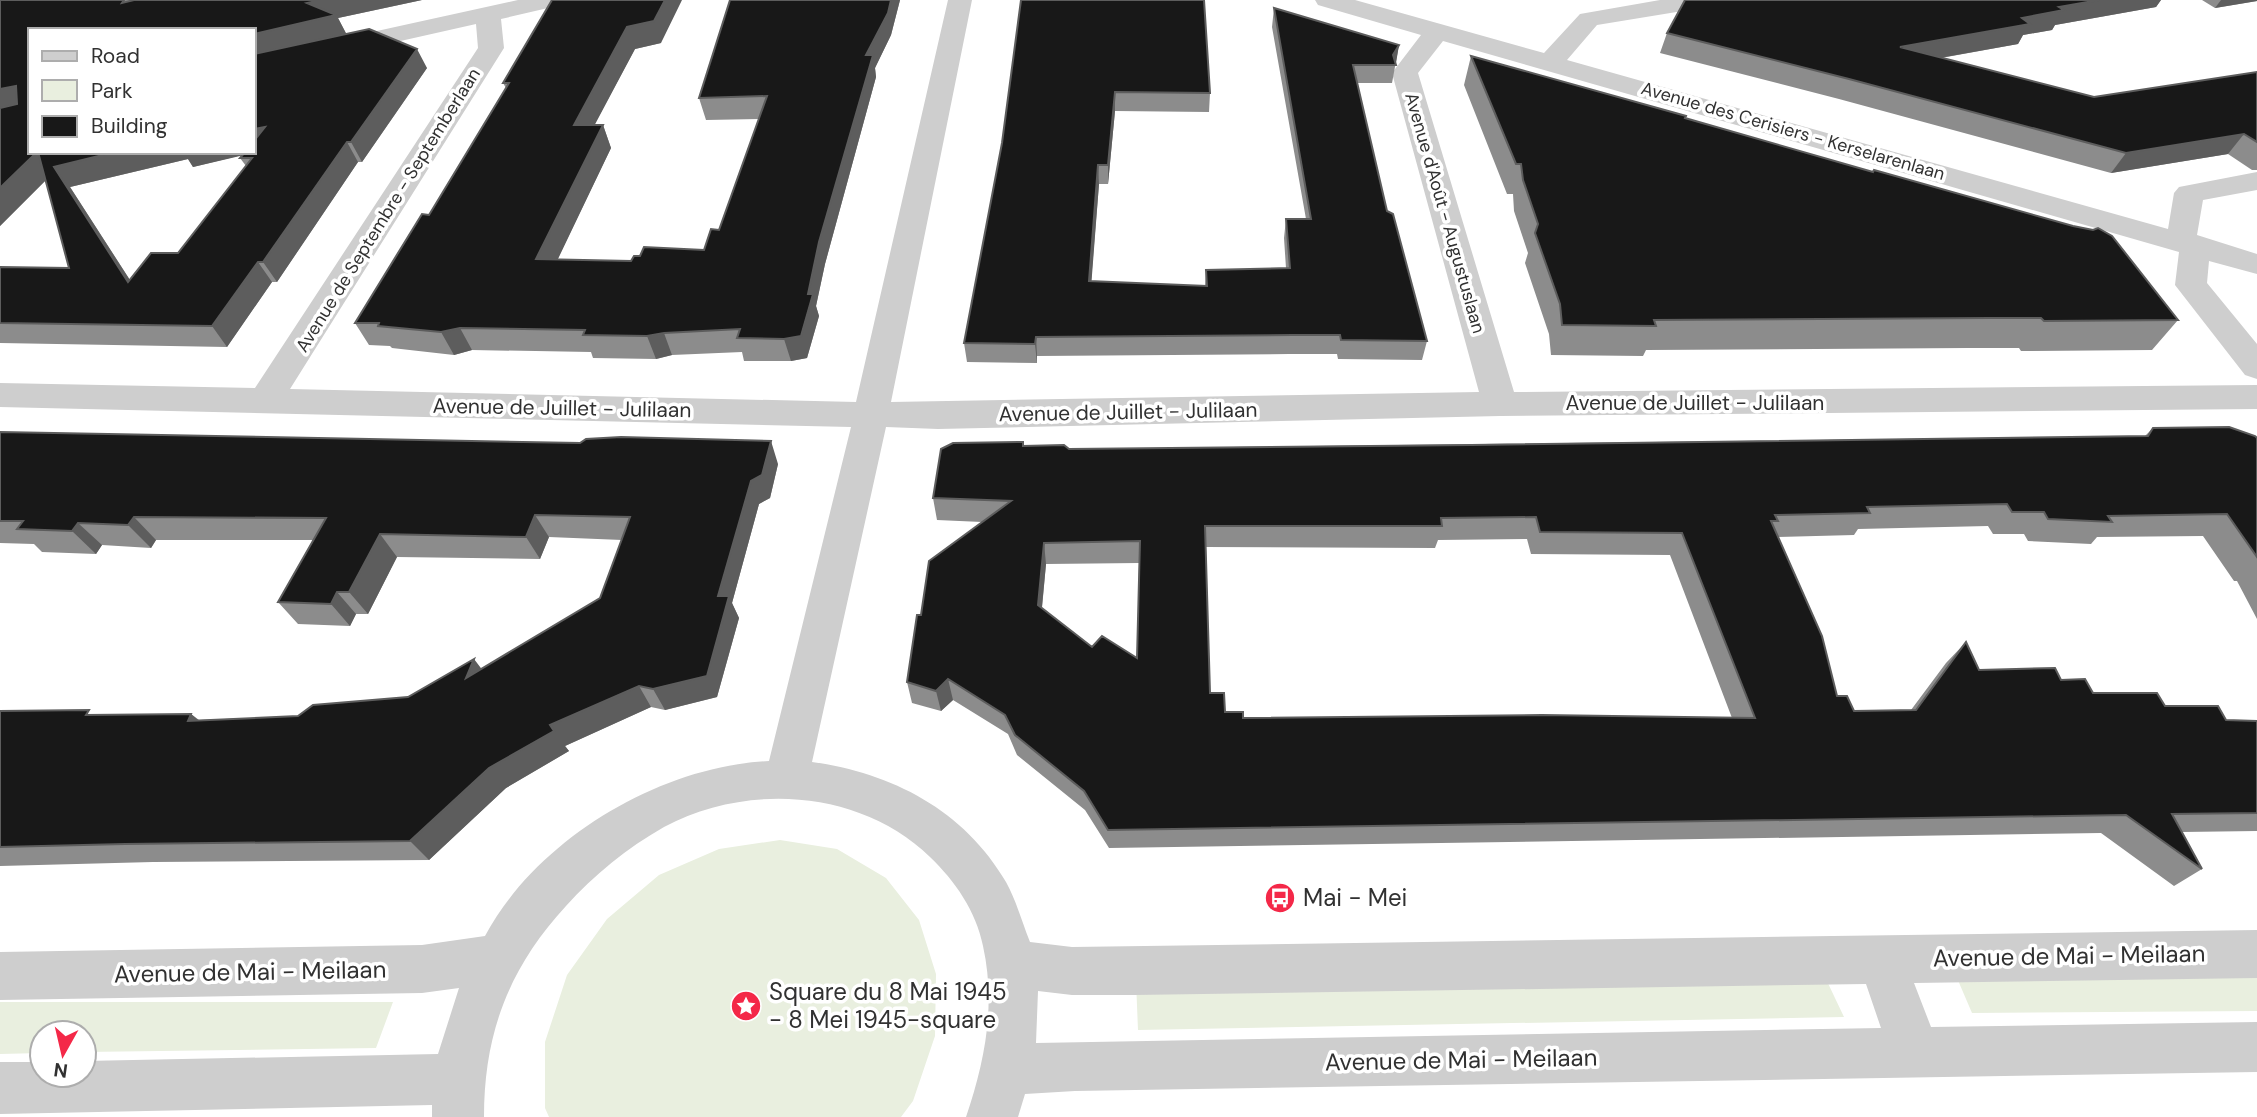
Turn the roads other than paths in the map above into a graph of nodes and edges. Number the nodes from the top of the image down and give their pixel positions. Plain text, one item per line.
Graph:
1 (960, 0) edge
2 (1327, 0) edge
3 (1707, 0) edge
4 (540, 1) edge
5 (488, 14) junction
6 (1438, 31) junction
7 (1550, 62) junction
8 (256, 66) edge
9 (2257, 181) edge
10 (2188, 242) junction
11 (2257, 264) edge
12 (2257, 367) edge
13 (0, 395) edge
14 (2257, 397) edge
15 (265, 400) junction
16 (1500, 404) junction
17 (870, 415) junction
18 (786, 779) junction
19 (2257, 954) edge
20 (499, 958) junction
21 (1881, 959) junction
22 (1010, 962) junction
23 (0, 976) edge
24 (2257, 1047) edge
25 (1915, 1052) junction
26 (1007, 1070) junction
27 (0, 1088) edge
28 (458, 1098) edge
29 (992, 1117) edge

1 - 17 street
2 - 6 street, Avenue des Cerisiers - Kerselarenlaan
3 - 7 street
4 - 5 street
5 - 8 street
5 - 15 street, Avenue de Septembre - Septemberlaan
6 - 7 street, Avenue des Cerisiers - Kerselarenlaan
6 - 16 street, Avenue d'Août - Augustuslaan
7 - 10 street, Avenue des Cerisiers - Kerselarenlaan
9 - 10 street
10 - 11 street, Avenue des Cerisiers - Kerselarenlaan
10 - 12 street
13 - 15 street, Avenue de Juillet - Julilaan
14 - 16 street, Avenue de Juillet - Julilaan
15 - 17 street, Avenue de Juillet - Julilaan
16 - 17 street, Avenue de Juillet - Julilaan
17 - 18 street
18 - 20 street
18 - 22 street
19 - 21 street, Avenue de Mai - Meilaan
20 - 23 street, Avenue de Mai - Meilaan
20 - 28 street
21 - 22 street, Avenue de Mai - Meilaan
21 - 25 street
22 - 26 street
24 - 25 street, Avenue de Mai - Meilaan
25 - 26 street, Avenue de Mai - Meilaan
26 - 29 street
27 - 28 street

